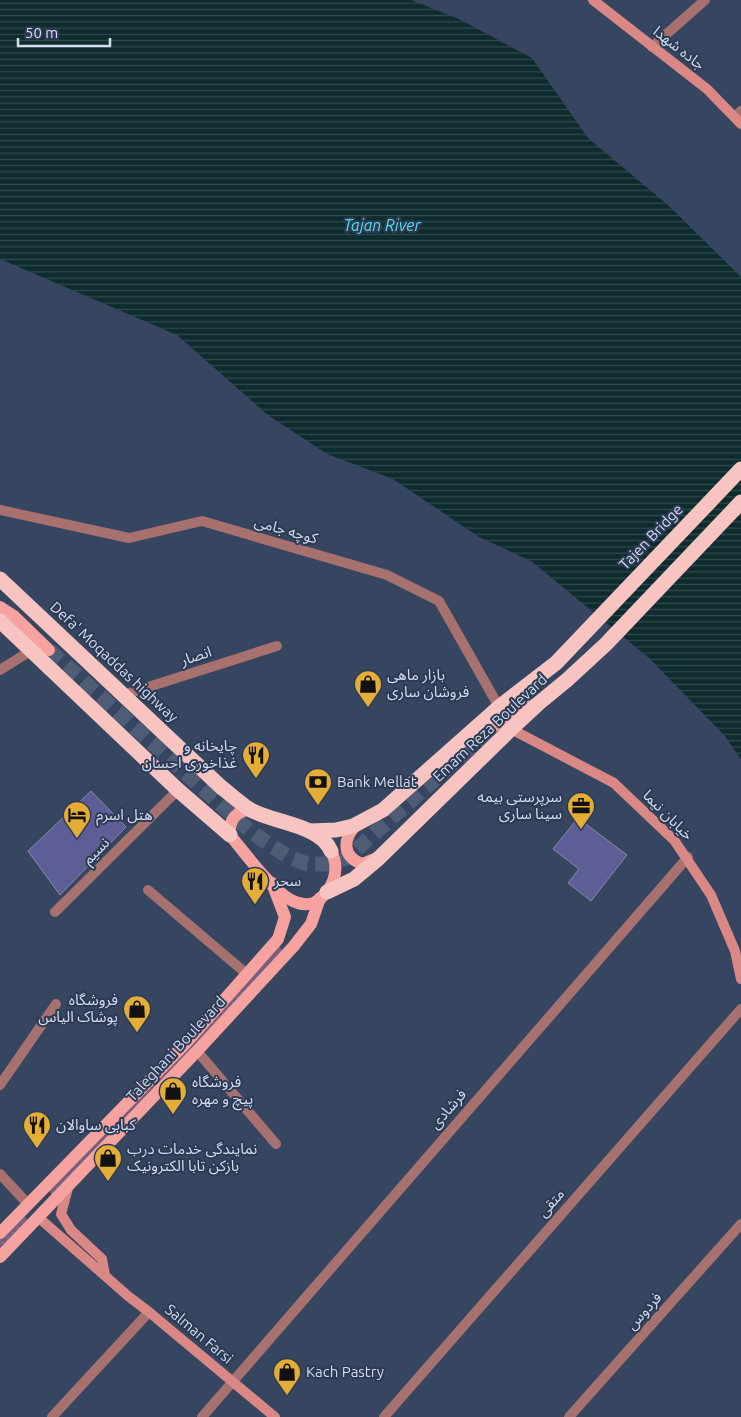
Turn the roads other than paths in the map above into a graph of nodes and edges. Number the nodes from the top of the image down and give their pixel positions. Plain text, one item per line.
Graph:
1 (593, 0) edge
2 (705, 0) edge
3 (652, 46) junction
4 (739, 117) edge
5 (741, 469) edge
6 (741, 502) edge
7 (0, 510) edge
8 (0, 579) edge
9 (0, 607) edge
10 (0, 621) edge
11 (586, 630) joint
12 (277, 646) dead end
13 (32, 650) junction
14 (49, 650) tunnel mouth
15 (0, 670) edge
16 (124, 695) junction
17 (539, 703) junction
18 (499, 707) junction
19 (493, 727) tunnel mouth
20 (511, 728) junction
21 (178, 790) junction
22 (231, 798) junction
23 (250, 809) junction
24 (215, 817) junction
25 (357, 824) junction
26 (310, 831) junction
27 (230, 835) junction
28 (331, 851) joint
29 (688, 857) junction
30 (378, 858) junction
31 (272, 884) junction
32 (148, 890) dead end
33 (324, 895) junction
34 (55, 912) dead end
35 (248, 975) junction
36 (741, 979) edge
37 (56, 1004) dead end
38 (741, 1009) edge
39 (197, 1051) junction
40 (0, 1086) edge
41 (276, 1144) dead end
42 (0, 1174) edge
43 (70, 1184) junction
44 (32, 1200) junction
45 (38, 1217) junction
46 (741, 1224) edge
47 (0, 1233) edge
48 (0, 1257) edge
49 (105, 1274) junction
50 (149, 1312) junction
51 (232, 1381) junction
52 (52, 1417) edge
53 (202, 1417) edge
54 (275, 1417) edge
55 (384, 1417) edge
56 (569, 1417) edge

1 - 3 street, جاده شهدا
2 - 3 street
3 - 4 street, جاده شهدا
5 - 11 highway, Tajen Bridge
6 - 17 highway, Emam Reza Boulevard
7 - 18 street, کوچه جامی
8 - 16 highway, Defa' Moqaddas highway
9 - 14 main road
10 - 13 highway
11 - 18 highway, Emam Reza Boulevard
12 - 16 street, انصار
13 - 15 street
13 - 21 highway
16 - 22 highway, Defa' Moqaddas highway
17 - 19 main road
17 - 20 highway, Emam Reza Boulevard
18 - 25 highway, Emam Reza Boulevard
20 - 29 street, خیابان نیما
20 - 30 highway, Emam Reza Boulevard
21 - 24 highway
21 - 34 street, نسیم
22 - 23 highway, Defa' Moqaddas highway
22 - 24 main road
23 - 26 highway, Defa' Moqaddas highway
23 - 27 main road
24 - 27 highway
25 - 26 highway, Emam Reza Boulevard
25 - 30 main road
26 - 28 highway
27 - 31 main road
28 - 33 main road, Taleghani Boulevard
29 - 36 street, خیابان نیما
29 - 51 street, فرشادی
30 - 33 highway, Emam Reza Boulevard
31 - 33 main road
31 - 35 main road, Taleghani Boulevard
32 - 35 street
33 - 39 main road, Taleghani Boulevard
35 - 44 main road, Taleghani Boulevard
37 - 40 street
38 - 55 street, متقی
39 - 41 street
39 - 43 main road, Taleghani Boulevard
42 - 44 street
43 - 45 main road, Taleghani Boulevard
43 - 49 street, Salman Farsi
44 - 45 main road
44 - 47 main road, Taleghani Boulevard
45 - 48 main road, Taleghani Boulevard
45 - 49 street, Salman Farsi
46 - 56 street, فردوس
49 - 50 street, Salman Farsi
50 - 51 street, Salman Farsi
50 - 52 street
51 - 53 street, فرشادی
51 - 54 street, Salman Farsi

